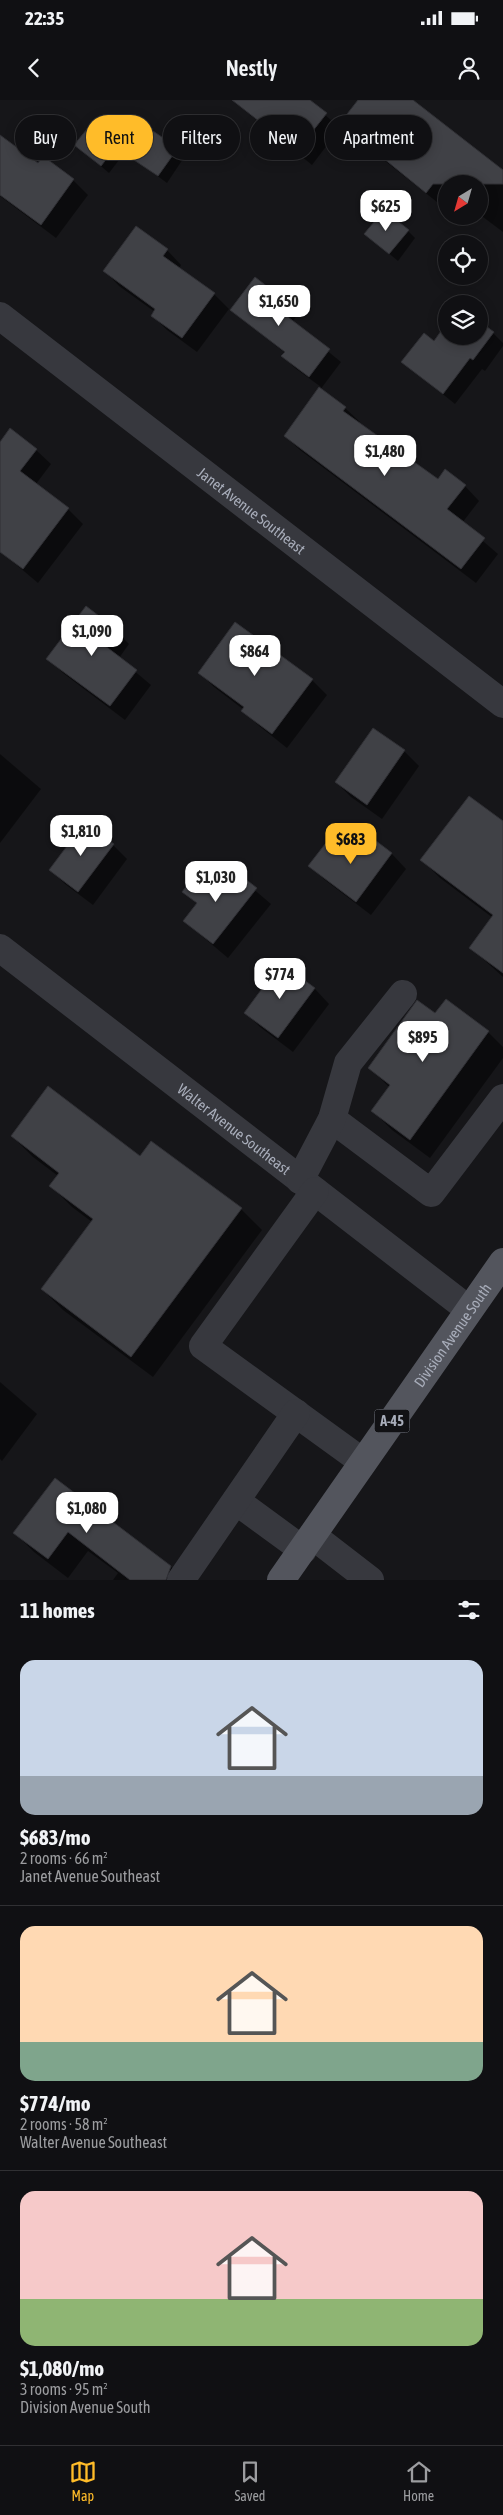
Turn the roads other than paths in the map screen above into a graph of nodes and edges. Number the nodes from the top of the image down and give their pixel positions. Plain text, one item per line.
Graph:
1 (0, 316) edge
2 (503, 704) edge
3 (0, 948) edge
4 (402, 994) dead end
5 (503, 1098) edge
6 (332, 1119) junction
7 (307, 1185) junction
8 (503, 1262) edge
9 (468, 1309) junction
10 (296, 1413) junction
11 (363, 1462) junction
12 (236, 1501) junction
13 (308, 1543) junction
14 (181, 1580) edge
15 (281, 1580) edge
16 (370, 1580) edge

1 - 2 street, Janet Avenue Southeast
3 - 7 street, Walter Avenue Southeast
4 - 6 street
5 - 6 street
6 - 7 street
7 - 9 street, Walter Avenue Southeast
7 - 10 street
8 - 9 main road, Division Avenue South / A-45
9 - 11 main road, Division Avenue South / A-45
10 - 11 street
10 - 12 street
11 - 13 main road, Division Avenue South / A-45
12 - 13 street
12 - 14 street
13 - 15 main road, Division Avenue South / A-45
13 - 16 street

